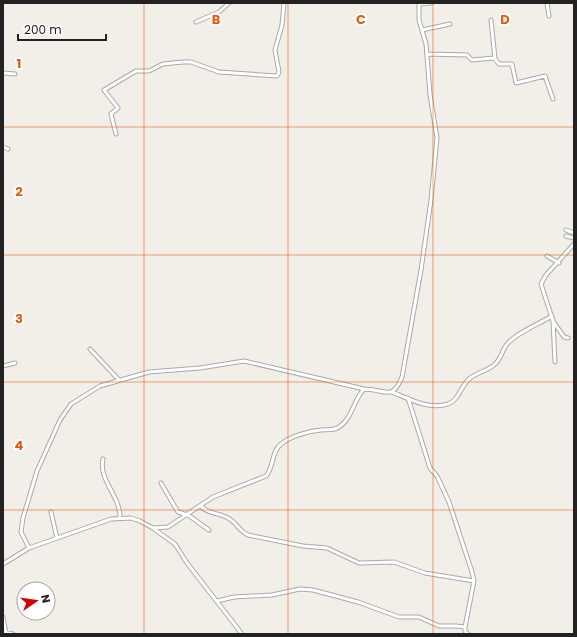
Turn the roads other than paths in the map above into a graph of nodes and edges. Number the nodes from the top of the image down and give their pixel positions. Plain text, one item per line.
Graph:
1 (229, 3) edge
2 (284, 3) edge
3 (419, 3) edge
4 (431, 3) edge
5 (546, 3) edge
6 (549, 16) dead end
7 (491, 20) dead end
8 (196, 22) dead end
9 (450, 24) dead end
10 (422, 30) junction
11 (427, 54) junction
12 (495, 59) junction
13 (3, 73) edge
14 (15, 74) dead end
15 (553, 100) dead end
16 (116, 134) dead end
17 (3, 148) edge
18 (8, 149) dead end
19 (566, 230) dead end
20 (574, 233) edge
21 (566, 236) dead end
22 (574, 238) edge
23 (574, 244) edge
24 (547, 256) dead end
25 (559, 263) junction
26 (552, 316) junction
27 (553, 321) junction
28 (568, 338) dead end
29 (90, 349) dead end
30 (555, 362) dead end
31 (15, 363) dead end
32 (3, 366) edge
33 (119, 380) junction
34 (364, 389) junction
35 (392, 392) junction
36 (408, 398) junction
37 (103, 459) dead end
38 (161, 483) dead end
39 (201, 506) junction
40 (51, 512) dead end
41 (188, 515) junction
42 (120, 517) junction
43 (153, 528) junction
44 (209, 530) dead end
45 (58, 538) junction
46 (30, 548) junction
47 (3, 564) edge
48 (474, 581) junction
49 (217, 602) junction
50 (3, 617) edge
51 (465, 627) junction
52 (5, 633) edge
53 (13, 634) edge
54 (242, 634) edge
55 (468, 634) edge

1 - 8 street
2 - 16 street
3 - 4 street
3 - 10 street
5 - 6 street
7 - 12 street
9 - 10 street
10 - 11 street
11 - 12 street
11 - 35 street
12 - 15 street
13 - 14 street
17 - 18 street
19 - 20 street
21 - 22 street
23 - 25 street
24 - 25 street
25 - 26 street
26 - 27 street
26 - 36 street
27 - 28 street
27 - 30 street
29 - 33 street
31 - 32 street
33 - 34 street
33 - 46 street
34 - 35 street
34 - 39 street
35 - 36 street
36 - 48 street
37 - 42 street
38 - 41 street
39 - 41 street
39 - 48 street
40 - 45 street
41 - 43 street
41 - 44 street
42 - 43 street
42 - 45 street
43 - 49 street
45 - 46 street
46 - 47 street
48 - 51 street
49 - 51 street
49 - 54 street
50 - 52 street
51 - 55 street
52 - 53 street

